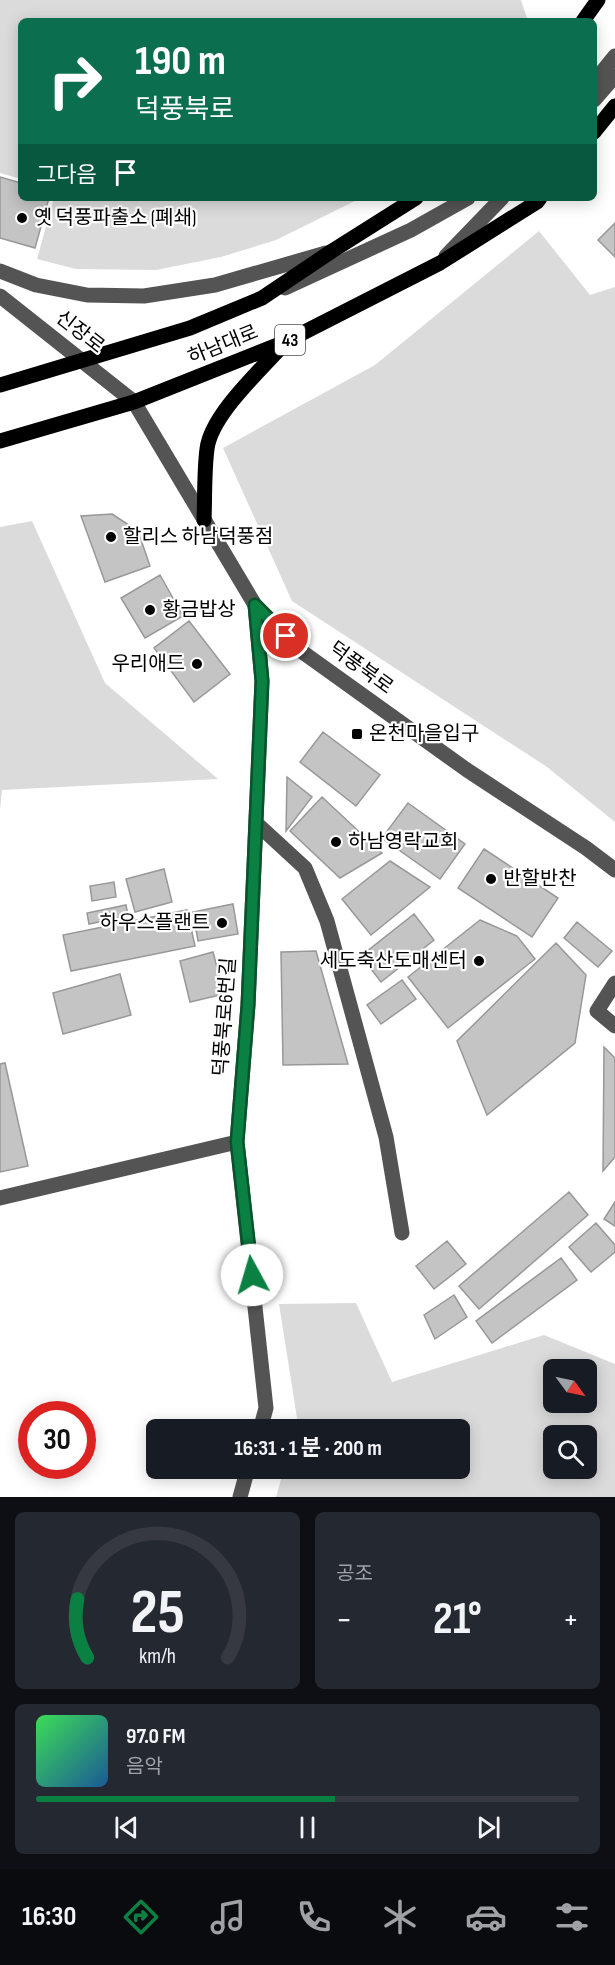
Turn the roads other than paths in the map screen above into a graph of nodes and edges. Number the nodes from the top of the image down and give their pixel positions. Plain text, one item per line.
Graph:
1 (598, 0) edge
2 (585, 18) edge
3 (615, 56) edge
4 (615, 76) edge
5 (597, 78) edge
6 (597, 97) edge
7 (615, 106) edge
8 (597, 128) edge
9 (411, 201) edge
10 (463, 201) edge
11 (499, 201) edge
12 (538, 201) edge
13 (332, 251) junction
14 (440, 263) junction
15 (0, 271) edge
16 (0, 296) edge
17 (262, 298) junction
18 (285, 342) junction
19 (83, 361) junction
20 (0, 385) edge
21 (134, 402) junction
22 (0, 441) edge
23 (204, 520) junction
24 (255, 605) junction
25 (256, 823) junction
26 (615, 870) edge
27 (615, 983) edge
28 (615, 1026) edge
29 (237, 1142) junction
30 (0, 1198) edge
31 (402, 1233) dead end
32 (263, 1419) edge
33 (245, 1479) edge
34 (240, 1497) edge

1 - 2 main road
3 - 5 street
4 - 6 street
7 - 8 main road
9 - 13 main road, 하남대로
10 - 17 street
11 - 14 street
12 - 14 main road, 하남대로 / 43
13 - 15 street
13 - 17 main road, 하남대로
14 - 18 main road, 하남대로 / 43
16 - 19 street, 신장로
17 - 19 main road, 하남대로
18 - 21 main road, 하남대로 / 43
18 - 23 main road
19 - 20 main road, 하남대로
19 - 21 street, 신장로
21 - 22 main road, 하남대로 / 43
21 - 23 street, 덕풍북로
23 - 24 street, 덕풍북로
24 - 25 street, 덕풍북로6번길
24 - 26 street, 덕풍북로
25 - 29 street, 덕풍북로6번길
25 - 31 street
27 - 28 street
29 - 30 street
29 - 32 street, 덕풍북로6번길
33 - 34 street

